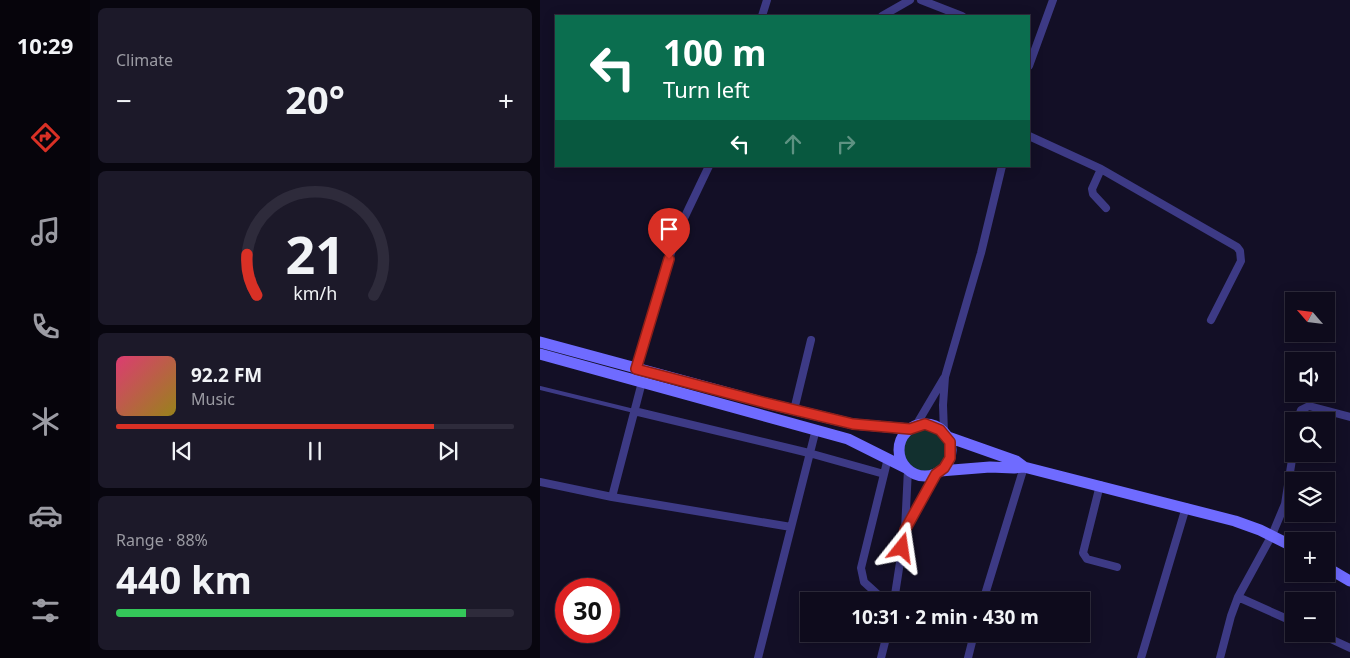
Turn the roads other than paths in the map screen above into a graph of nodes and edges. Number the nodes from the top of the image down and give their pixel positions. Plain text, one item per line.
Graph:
1 (767, 0) edge
2 (910, 0) edge
3 (921, 0) edge
4 (1053, 0) edge
5 (762, 15) edge
6 (884, 15) edge
7 (959, 15) edge
8 (1032, 44) edge
9 (1030, 59) edge
10 (1030, 136) edge
11 (709, 167) edge
12 (1002, 167) edge
13 (1101, 169) junction
14 (1106, 208) dead end
15 (1211, 320) dead end
16 (811, 340) dead end
17 (540, 342) edge
18 (540, 354) edge
19 (636, 369) junction
20 (945, 377) junction
21 (642, 382) junction
22 (540, 388) edge
23 (794, 410) junction
24 (634, 412) junction
25 (1300, 412) edge
26 (1330, 412) edge
27 (1335, 414) edge
28 (1350, 418) edge
29 (912, 428) junction
30 (816, 430) junction
31 (946, 435) junction
32 (809, 453) junction
33 (888, 458) junction
34 (1292, 462) edge
35 (1024, 467) junction
36 (907, 469) junction
37 (938, 473) junction
38 (884, 474) junction
39 (540, 482) edge
40 (1100, 485) junction
41 (612, 497) junction
42 (1186, 507) junction
43 (791, 527) junction
44 (905, 530) junction
45 (1272, 535) junction
46 (1285, 542) edge
47 (1117, 567) dead end
48 (1335, 572) edge
49 (1350, 580) edge
50 (875, 592) edge
51 (895, 592) edge
52 (987, 592) edge
53 (1238, 597) junction
54 (1285, 618) edge
55 (1335, 641) edge
56 (885, 642) edge
57 (972, 642) edge
58 (1350, 648) edge
59 (758, 658) edge
60 (881, 658) edge
61 (968, 658) edge
62 (1141, 658) edge
63 (1220, 658) edge

1 - 5 street
2 - 6 street
3 - 7 street
4 - 8 street
8 - 9 street
10 - 13 street
11 - 19 street
12 - 20 street
13 - 14 street
13 - 15 street
16 - 23 street
17 - 19 street
18 - 21 street
19 - 23 street
20 - 29 street
20 - 31 street
21 - 24 street
21 - 30 street
22 - 24 lane
23 - 29 street
24 - 32 street
24 - 41 street
25 - 26 street
27 - 28 street
29 - 31 street
29 - 36 street
30 - 32 street
30 - 33 street
31 - 35 street
31 - 37 street
32 - 38 street
32 - 43 street
33 - 36 street
33 - 38 street
34 - 45 street
35 - 37 street
35 - 40 street
35 - 52 street
36 - 37 street
36 - 44 street
37 - 44 street
38 - 50 street
39 - 41 street
40 - 42 street
40 - 47 street
41 - 43 street
42 - 45 street
42 - 62 street
43 - 59 street
44 - 51 street
45 - 46 street
45 - 53 street
48 - 49 street
53 - 54 street
53 - 63 street
55 - 58 street
56 - 60 street
57 - 61 street

